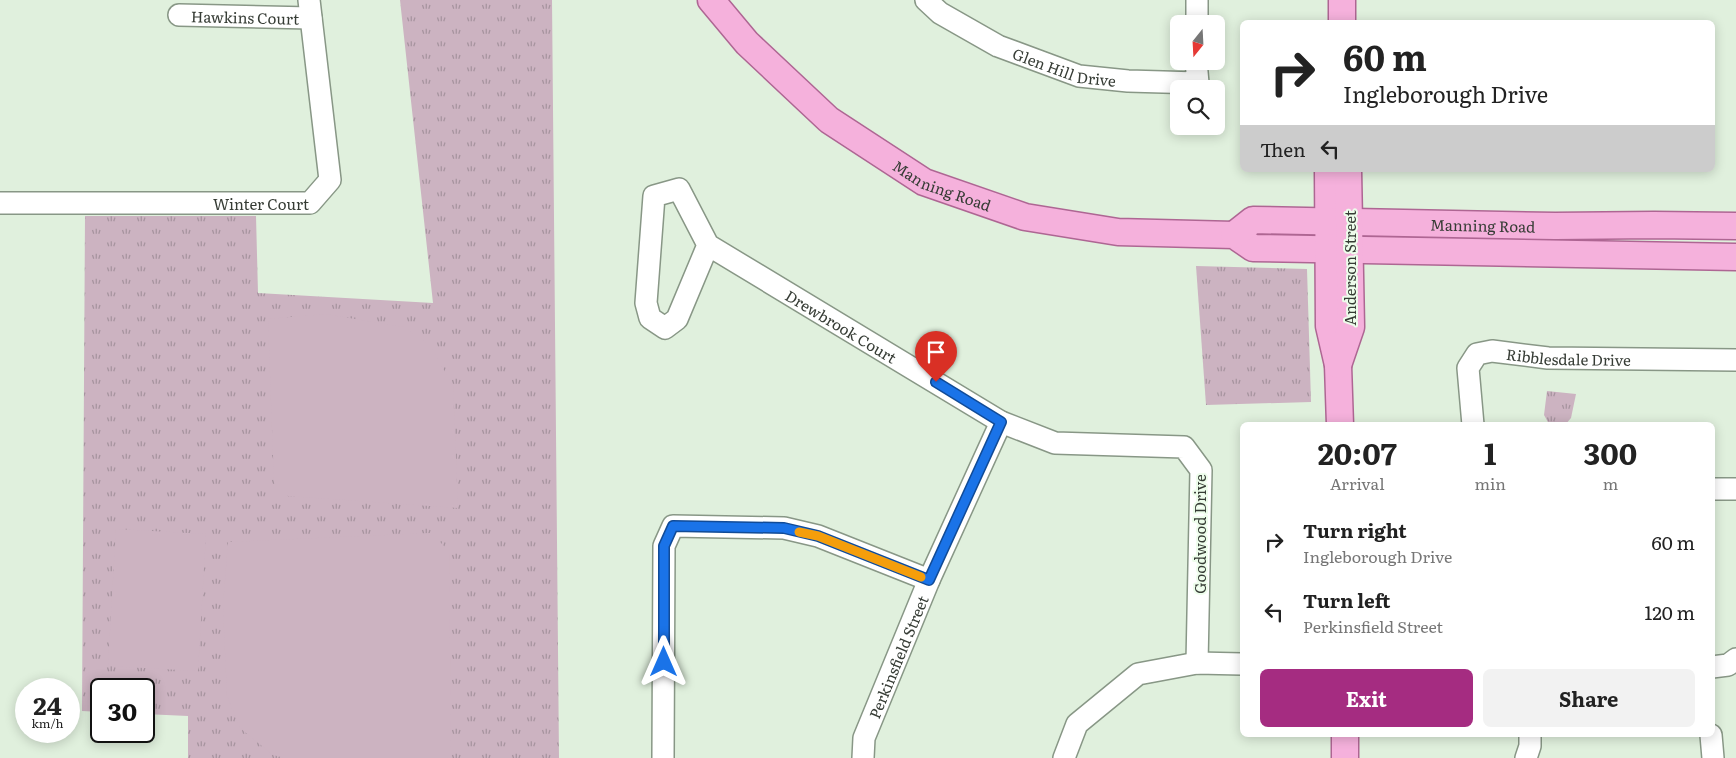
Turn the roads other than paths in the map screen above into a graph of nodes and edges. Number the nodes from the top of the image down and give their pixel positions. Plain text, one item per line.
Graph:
1 (711, 0) edge
2 (926, 0) edge
3 (1197, 0) edge
4 (1342, 0) edge
5 (310, 9) edge
6 (179, 15) dead end
7 (1197, 15) edge
8 (1342, 20) edge
9 (1197, 70) edge
10 (1328, 172) edge
11 (1348, 172) edge
12 (0, 202) edge
13 (1339, 222) junction
14 (1736, 226) edge
15 (1234, 235) junction
16 (708, 245) junction
17 (1339, 251) junction
18 (1736, 257) edge
19 (1736, 360) edge
20 (1001, 422) junction
21 (1340, 422) edge
22 (1473, 422) edge
23 (1715, 489) edge
24 (1736, 489) edge
25 (929, 580) junction
26 (1736, 659) edge
27 (1197, 663) junction
28 (1240, 664) edge
29 (1715, 666) edge
30 (1345, 737) edge
31 (1530, 737) edge
32 (1711, 737) edge
33 (663, 758) edge
34 (863, 758) edge
35 (1064, 758) edge
36 (1346, 758) edge
37 (1526, 758) edge
38 (1713, 758) edge

1 - 15 main road, Manning Road
2 - 9 street, Glen Hill Drive
3 - 7 street
4 - 8 main road
5 - 6 street, Hawkins Court
5 - 12 street, Winter Court
10 - 13 main road, Anderson Street
11 - 13 main road, Anderson Street
13 - 14 main road, Manning Road
13 - 15 main road, Manning Road
13 - 17 main road, Anderson Street
15 - 17 main road, Manning Road
16 - 16 street
16 - 20 street, Drewbrook Court
17 - 18 main road, Manning Road
17 - 21 main road, Anderson Street
19 - 22 street, Ribblesdale Drive
20 - 25 street, Perkinsfield Street
20 - 27 street, Goodwood Drive
23 - 24 street
25 - 33 street
25 - 34 street, Perkinsfield Street
26 - 29 street
27 - 28 street
27 - 35 street
30 - 36 main road
31 - 37 street
32 - 38 street

